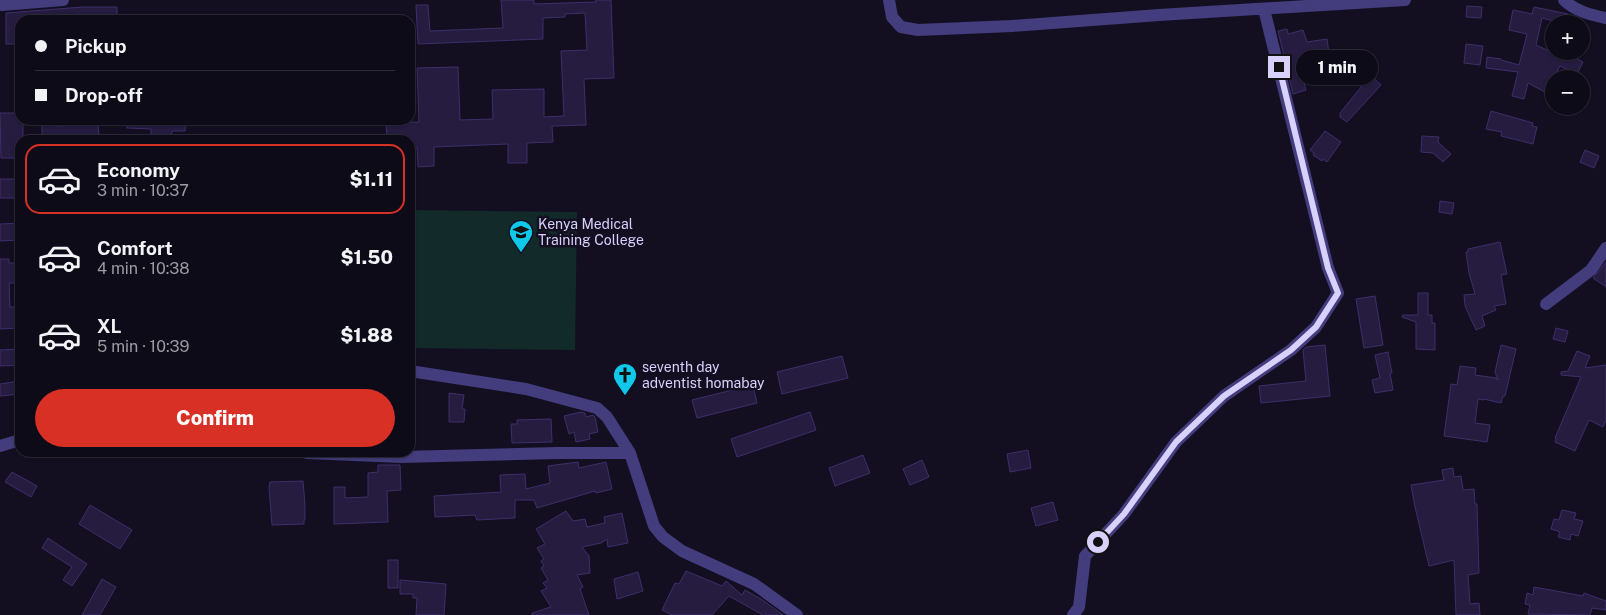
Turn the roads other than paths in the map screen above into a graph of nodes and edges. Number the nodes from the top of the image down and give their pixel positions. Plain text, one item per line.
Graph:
1 (63, 0) edge
2 (889, 0) edge
3 (1405, 0) edge
4 (1564, 0) edge
5 (2, 5) dead end
6 (1264, 9) junction
7 (1606, 18) edge
8 (1606, 248) edge
9 (1546, 304) dead end
10 (415, 373) edge
11 (15, 442) edge
12 (0, 446) edge
13 (630, 453) junction
14 (415, 456) edge
15 (797, 615) edge
16 (1073, 615) edge

1 - 5 street
2 - 6 street
3 - 6 street
4 - 7 street
6 - 16 street
8 - 9 street
10 - 13 street
11 - 12 street
13 - 14 street
13 - 15 street

